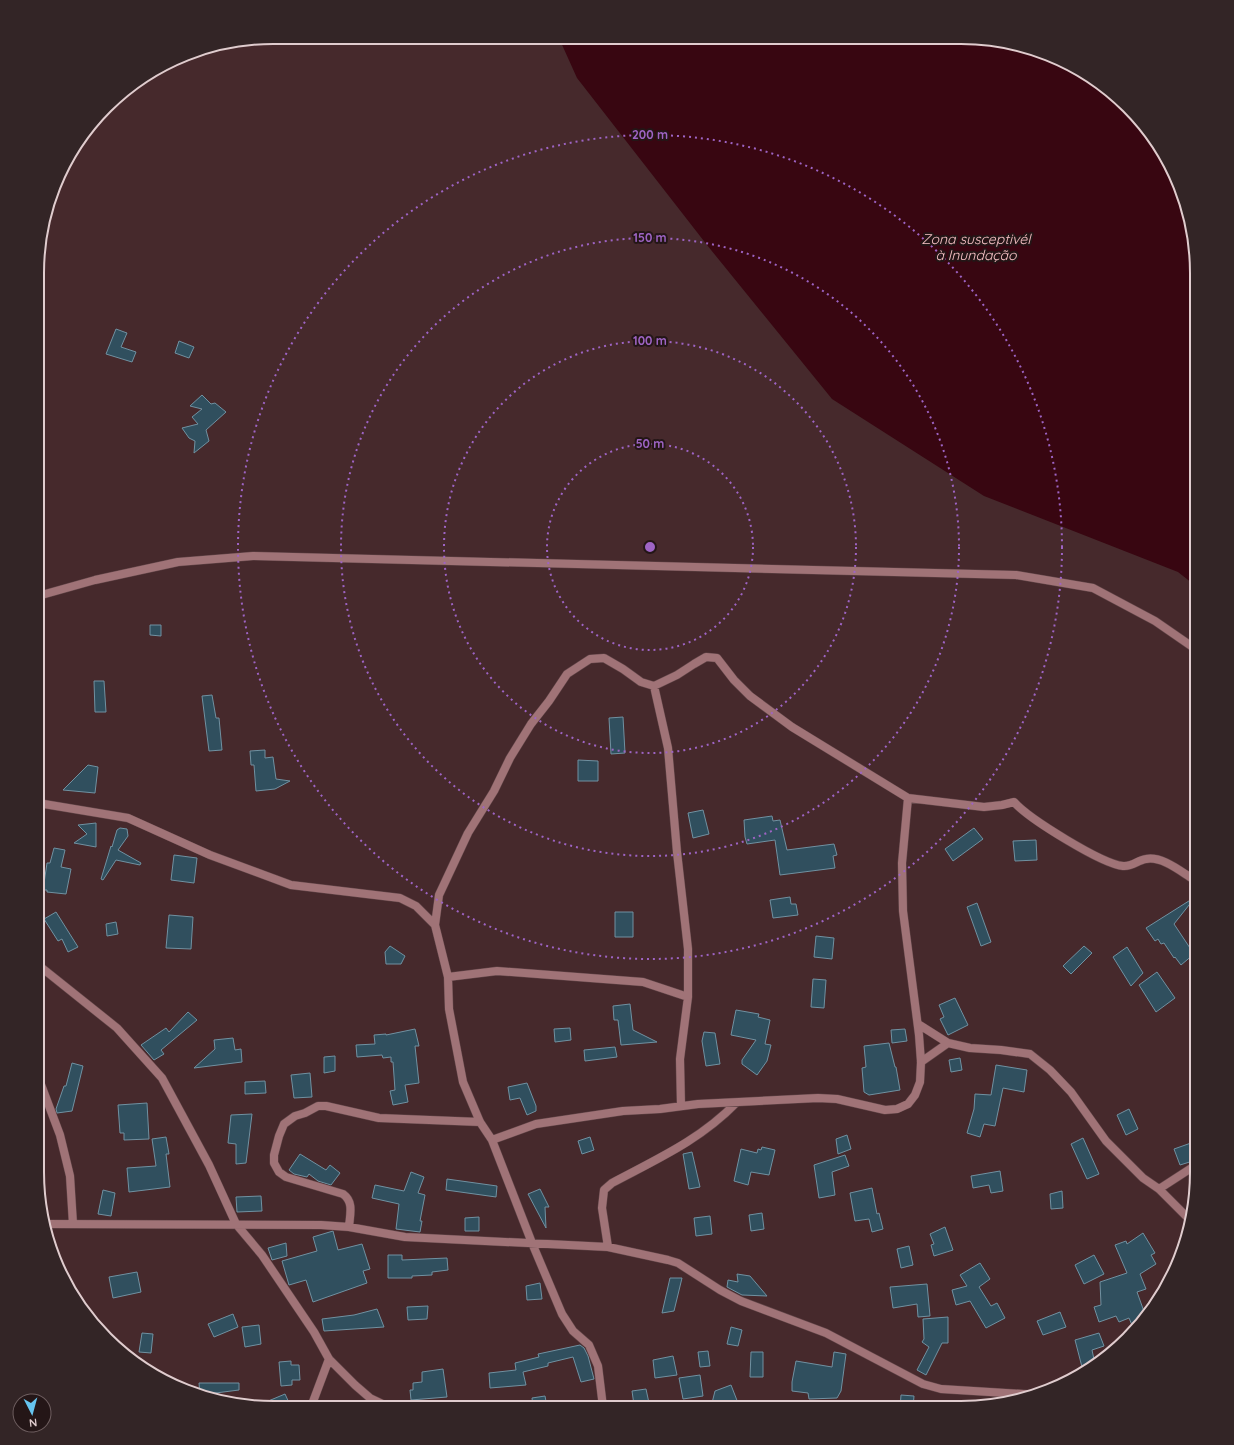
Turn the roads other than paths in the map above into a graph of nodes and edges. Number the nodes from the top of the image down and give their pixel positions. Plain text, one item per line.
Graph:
1 (44, 594) edge
2 (1190, 645) edge
3 (654, 686) junction
4 (908, 798) junction
5 (44, 804) edge
6 (1190, 877) edge
7 (435, 925) junction
8 (44, 969) edge
9 (448, 977) junction
10 (688, 998) junction
11 (918, 1024) junction
12 (948, 1043) junction
13 (921, 1062) junction
14 (44, 1093) edge
15 (736, 1103) junction
16 (682, 1106) junction
17 (480, 1122) junction
18 (492, 1140) junction
19 (1190, 1169) edge
20 (1159, 1189) junction
21 (1186, 1216) edge
22 (50, 1224) edge
23 (73, 1224) junction
24 (236, 1224) junction
25 (349, 1227) junction
26 (532, 1243) junction
27 (608, 1247) junction
28 (329, 1359) junction
29 (1017, 1394) edge
30 (314, 1401) edge
31 (378, 1401) edge
32 (603, 1401) edge

1 - 2 street
3 - 4 street
3 - 7 street
3 - 10 street
4 - 6 street
4 - 11 street
5 - 7 street
7 - 9 street
8 - 24 street
9 - 10 street
9 - 17 street
10 - 16 street
11 - 12 street
11 - 13 street
12 - 13 street
12 - 20 street
13 - 15 street
14 - 23 street
15 - 16 street
15 - 27 street
16 - 18 street
17 - 18 street
17 - 25 street
18 - 26 street
19 - 20 street
20 - 21 street
22 - 23 street
23 - 24 street
24 - 25 street
24 - 28 street
25 - 26 street
26 - 27 street
26 - 32 street
27 - 29 street
28 - 30 street
28 - 31 street

